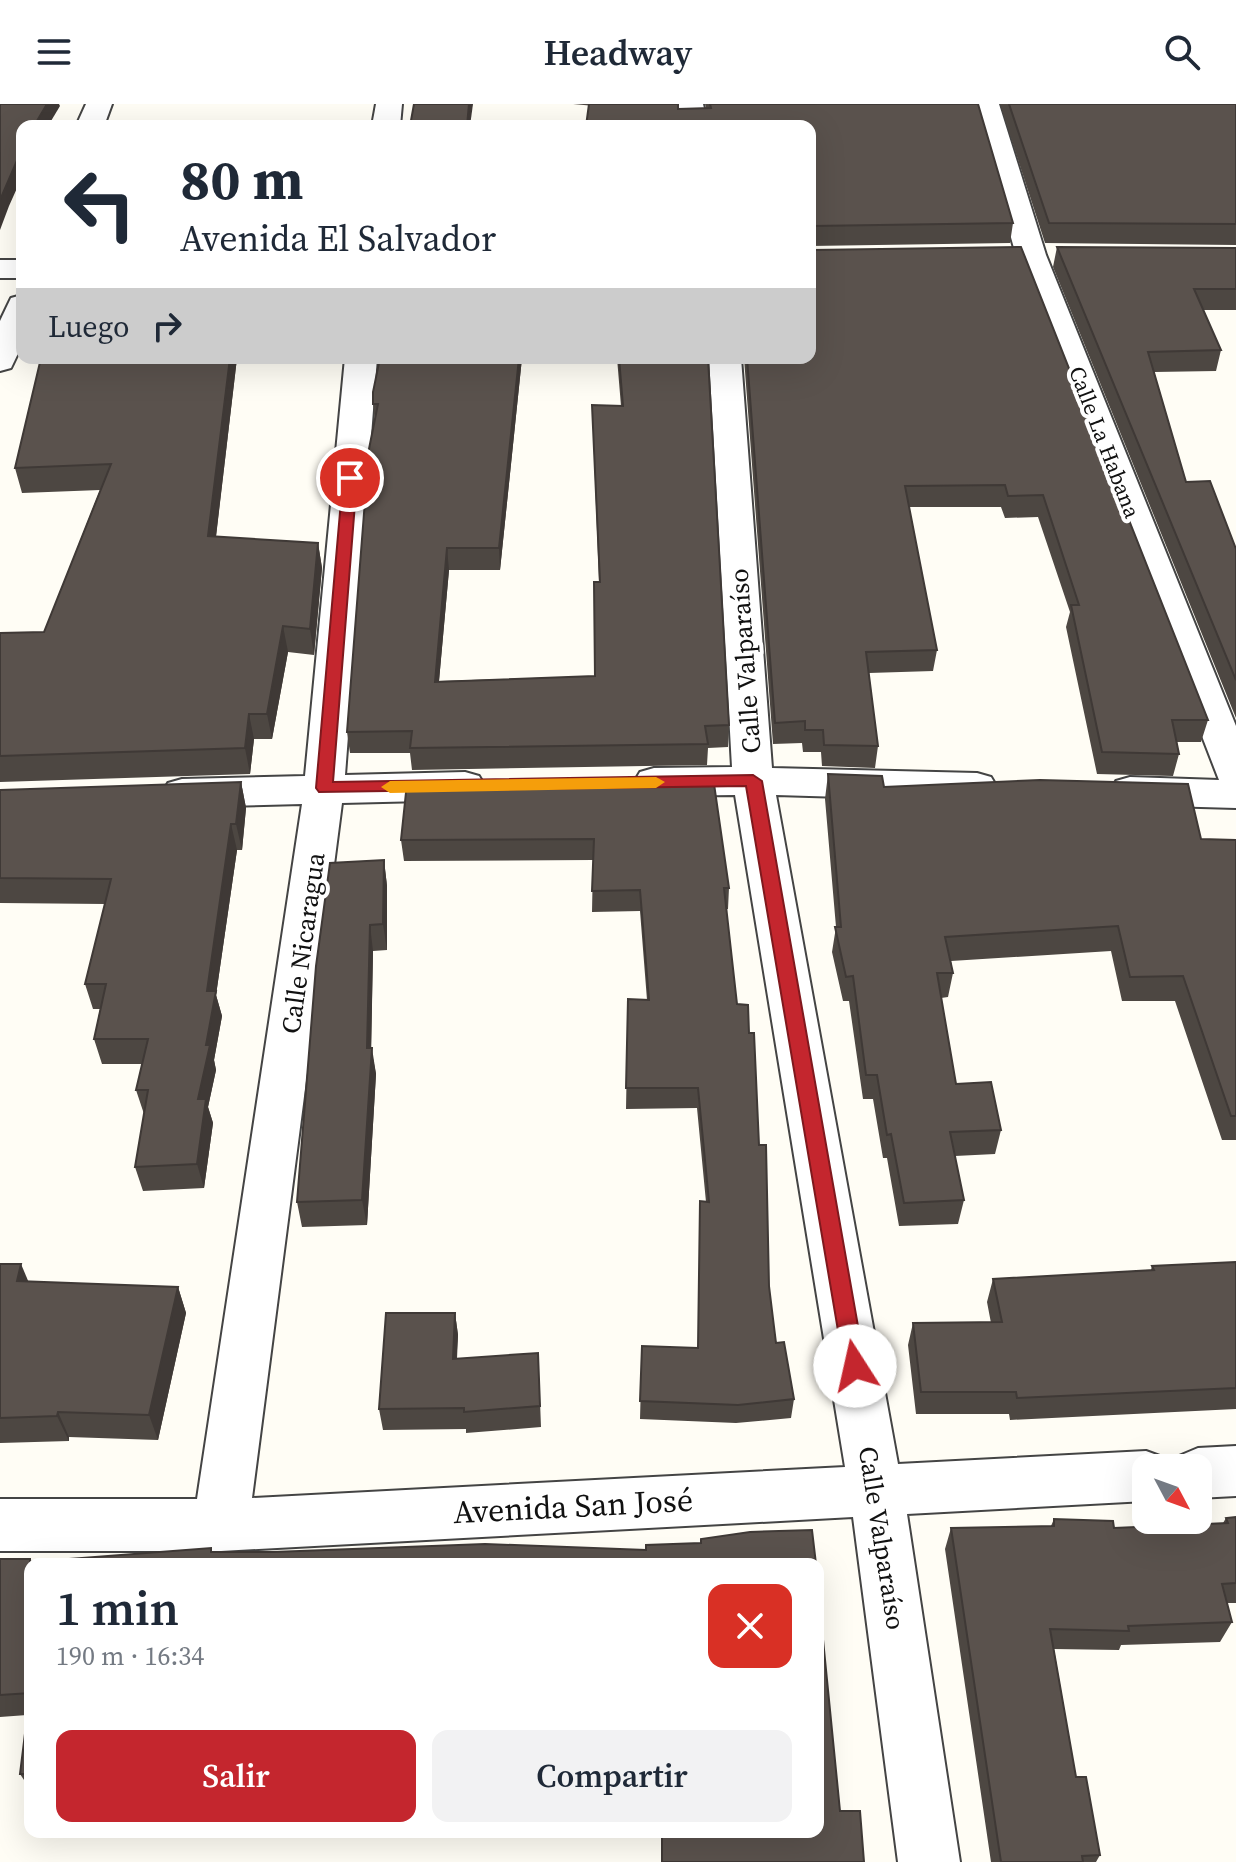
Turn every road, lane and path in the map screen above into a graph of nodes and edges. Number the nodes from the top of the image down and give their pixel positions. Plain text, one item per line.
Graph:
1 (986, 104) edge
2 (16, 320) edge
3 (0, 361) edge
4 (360, 364) edge
5 (725, 364) edge
6 (1236, 775) edge
7 (753, 781) junction
8 (610, 783) edge
9 (499, 785) edge
10 (324, 788) junction
11 (1018, 788) edge
12 (1096, 790) edge
13 (139, 794) edge
14 (1236, 794) edge
15 (1236, 1471) edge
16 (1212, 1472) edge
17 (1132, 1477) edge
18 (876, 1490) junction
19 (0, 1525) edge
20 (221, 1525) junction
21 (929, 1862) edge

1 - 6 street, Calle La Habana
2 - 3 street
4 - 10 street, Calle Nicaragua
5 - 7 street, Calle Valparaíso
7 - 8 street
7 - 11 street
7 - 18 street, Calle Valparaíso
9 - 10 street
10 - 13 street
10 - 20 street, Calle Nicaragua
12 - 14 street
15 - 16 street
17 - 18 street, Avenida San José
18 - 20 street, Avenida San José
18 - 21 street, Calle Valparaíso
19 - 20 street, Avenida San José

